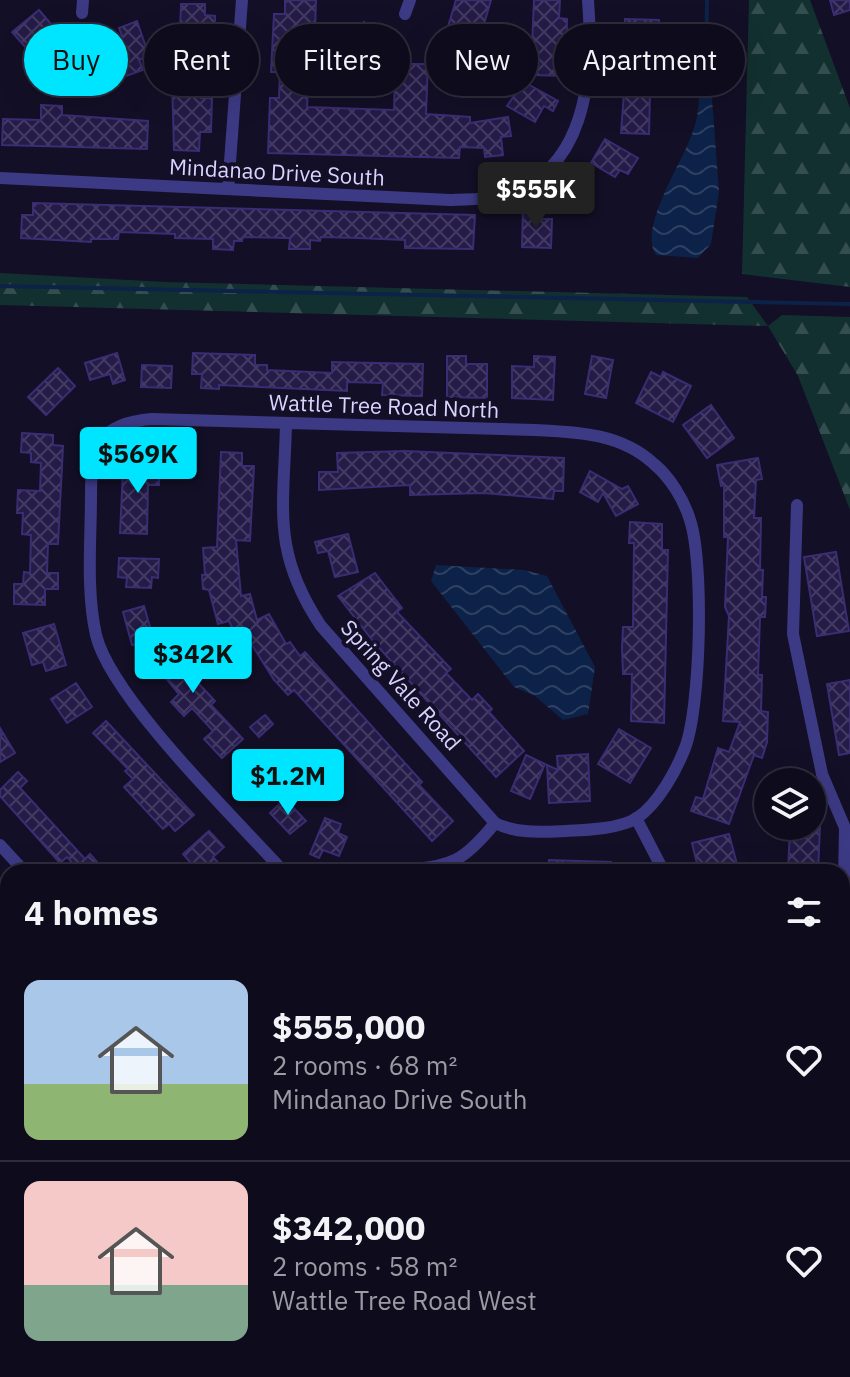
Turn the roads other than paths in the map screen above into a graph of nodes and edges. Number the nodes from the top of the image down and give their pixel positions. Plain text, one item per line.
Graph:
1 (242, 0) edge
2 (410, 0) edge
3 (588, 0) edge
4 (405, 14) dead end
5 (0, 178) edge
6 (228, 189) junction
7 (286, 424) junction
8 (797, 505) dead end
9 (636, 818) junction
10 (495, 823) junction
11 (0, 845) edge
12 (18, 864) edge
13 (277, 864) edge
14 (446, 864) edge
15 (660, 864) edge
16 (844, 864) edge

1 - 6 street
2 - 4 street
3 - 6 street, Mindanao Drive South
5 - 6 street, Mindanao Drive South
7 - 9 street, Wattle Tree Road North
7 - 10 street, Spring Vale Road
7 - 13 street, Wattle Tree Road North
8 - 16 street
9 - 10 street
9 - 15 street
10 - 14 street
11 - 12 street

